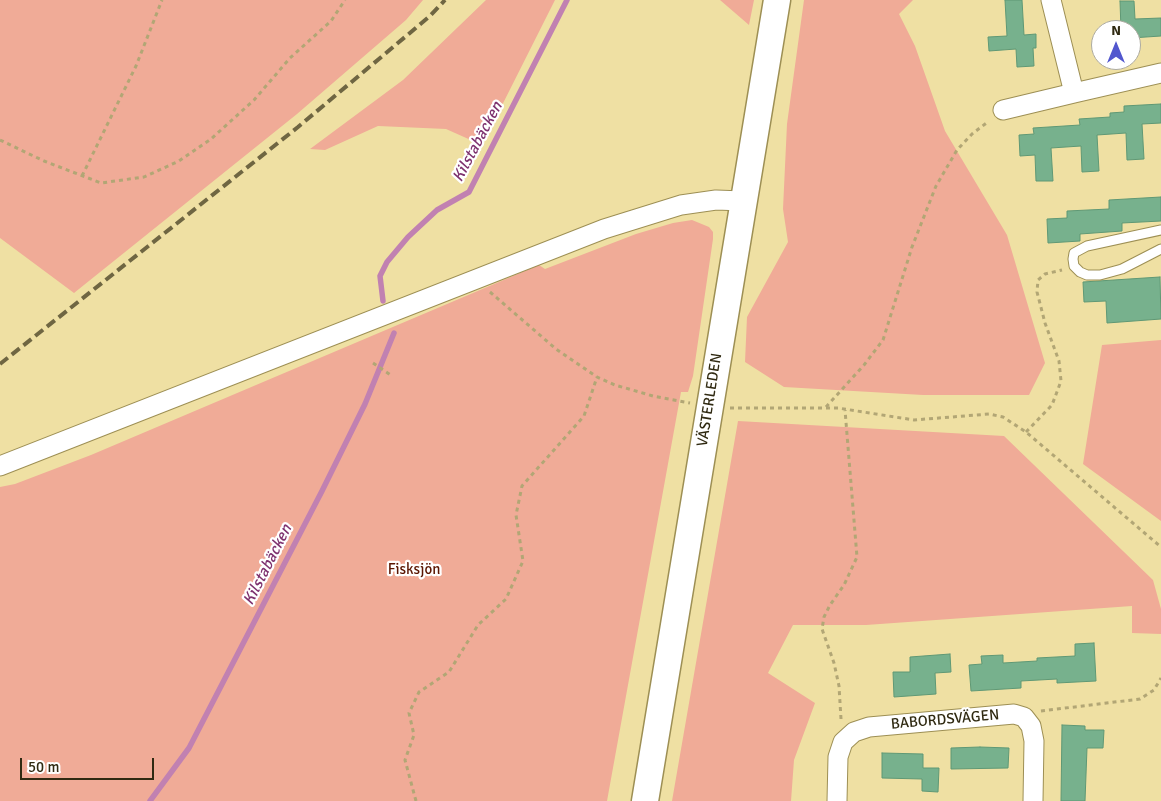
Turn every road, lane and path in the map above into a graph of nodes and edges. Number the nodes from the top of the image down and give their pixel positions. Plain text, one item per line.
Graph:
1 (162, 0) edge
2 (345, 0) edge
3 (777, 0) edge
4 (1051, 0) edge
5 (1161, 73) edge
6 (1074, 93) junction
7 (1003, 110) joint
8 (0, 140) edge
9 (82, 176) junction
10 (743, 201) junction
11 (1161, 230) edge
12 (1161, 249) edge
13 (1074, 266) junction
14 (476, 279) junction
15 (373, 363) dead end
16 (392, 376) dead end
17 (597, 377) junction
18 (693, 404) dead end
19 (726, 408) dead end
20 (826, 408) junction
21 (845, 410) junction
22 (1026, 432) junction
23 (0, 466) edge
24 (1161, 547) edge
25 (1161, 678) edge
26 (1024, 717) junction
27 (843, 742) junction
28 (416, 801) edge
29 (645, 801) edge
30 (837, 801) edge
31 (1033, 801) edge

1 - 9 path
2 - 9 path
3 - 10 street, VÄSTERLEDEN
4 - 6 street
5 - 6 street
6 - 7 street
7 - 20 path
8 - 9 path
10 - 14 street
10 - 29 street, VÄSTERLEDEN
11 - 13 lane
12 - 13 lane
13 - 22 path
14 - 17 path
14 - 23 street
15 - 16 path
17 - 18 path
17 - 28 path
19 - 20 path
20 - 21 path
21 - 22 path
21 - 27 path
22 - 24 path
25 - 26 path
26 - 27 street, BABORDSVÄGEN
26 - 31 street
27 - 30 street

